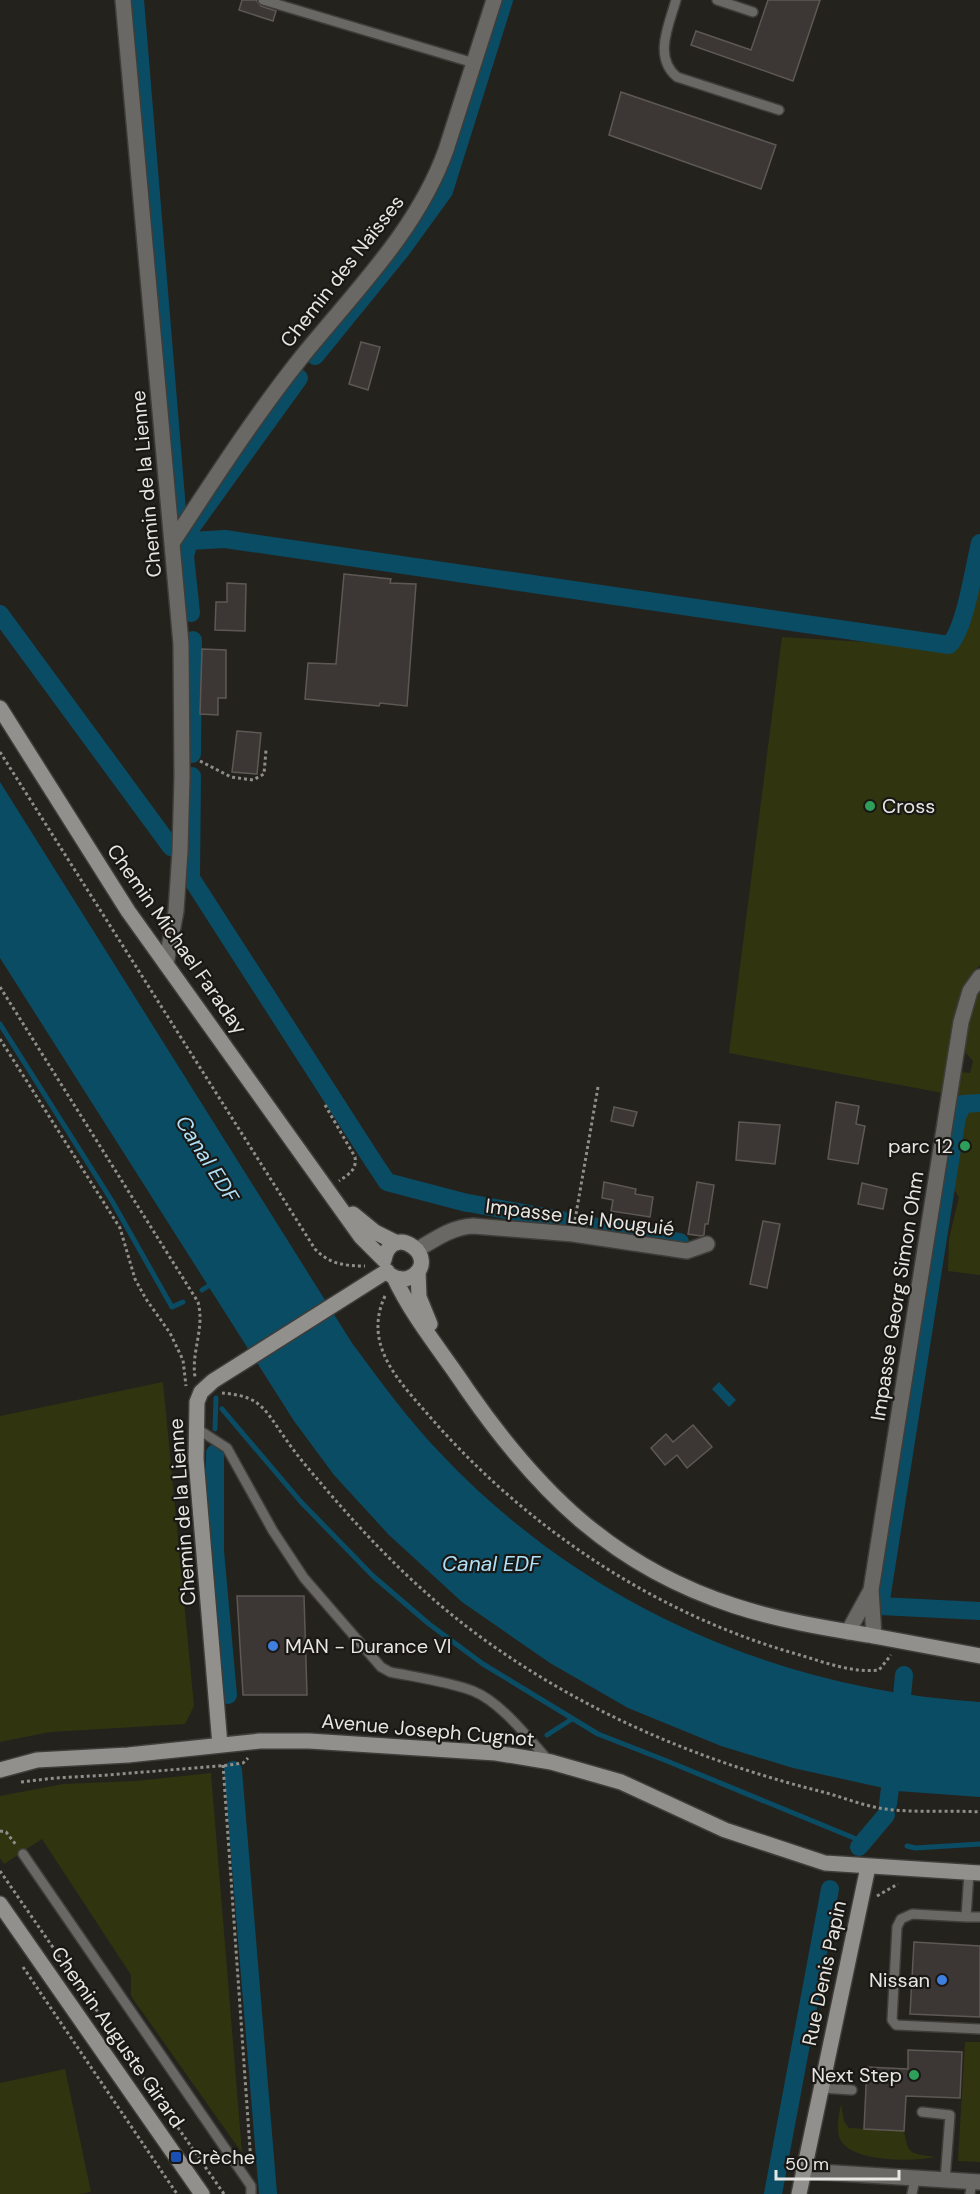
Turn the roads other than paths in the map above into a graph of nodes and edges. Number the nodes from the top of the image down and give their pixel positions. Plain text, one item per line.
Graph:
1 (123, 0) edge
2 (263, 0) edge
3 (494, 0) edge
4 (676, 0) edge
5 (717, 0) edge
6 (753, 12) dead end
7 (474, 63) junction
8 (779, 110) dead end
9 (172, 543) junction
10 (0, 708) edge
11 (166, 964) junction
12 (980, 977) edge
13 (328, 1188) junction
14 (398, 1243) junction
15 (706, 1245) dead end
16 (417, 1250) junction
17 (387, 1269) junction
18 (418, 1271) junction
19 (450, 1364) junction
20 (196, 1428) junction
21 (871, 1590) junction
22 (848, 1632) junction
23 (874, 1636) junction
24 (980, 1656) edge
25 (220, 1745) junction
26 (551, 1762) junction
27 (0, 1770) edge
28 (23, 1854) road end
29 (868, 1867) junction
30 (975, 1873) edge
31 (0, 1904) edge
32 (966, 1917) junction
33 (980, 1917) edge
34 (980, 2029) edge
35 (821, 2088) junction
36 (852, 2090) dead end
37 (922, 2112) dead end
38 (803, 2171) junction
39 (945, 2180) junction
40 (913, 2186) edge
41 (974, 2186) edge
42 (251, 2190) edge
43 (202, 2194) edge
44 (799, 2194) edge

1 - 9 street, Chemin de la Lienne
2 - 7 lane
3 - 7 street, Chemin des Naïsses
4 - 8 lane
5 - 6 lane
7 - 9 street, Chemin des Naïsses
9 - 11 street, Chemin de la Lienne
10 - 11 street, Chemin Michael Faraday
11 - 13 street, Chemin Michael Faraday
12 - 21 street, Impasse Georg Simon Ohm
13 - 14 street, Chemin Michael Faraday
13 - 17 street, Chemin Michael Faraday
14 - 16 street
14 - 17 street
15 - 16 street, Impasse Lei Nouguié
16 - 18 street
17 - 18 street
17 - 19 street, Chemin Michael Faraday
17 - 20 street, Chemin de la Lienne
18 - 19 street
19 - 22 street
20 - 25 street, Chemin de la Lienne
20 - 26 lane
21 - 22 street, Impasse Georg Simon Ohm
21 - 23 street, Impasse Georg Simon Ohm
22 - 23 street
23 - 24 street
25 - 26 street, Avenue Joseph Cugnot
25 - 27 street, Avenue Joseph Cugnot
26 - 29 street, Avenue Joseph Cugnot
28 - 42 lane
29 - 30 street, Avenue Joseph Cugnot
29 - 35 street, Rue Denis Papin
30 - 32 lane
31 - 43 street, Chemin Auguste Girard
32 - 33 lane
32 - 34 lane
35 - 36 lane
35 - 38 street, Rue Denis Papin
37 - 39 lane
38 - 40 street
38 - 44 street, Rue Denis Papin
39 - 40 street
39 - 41 street

